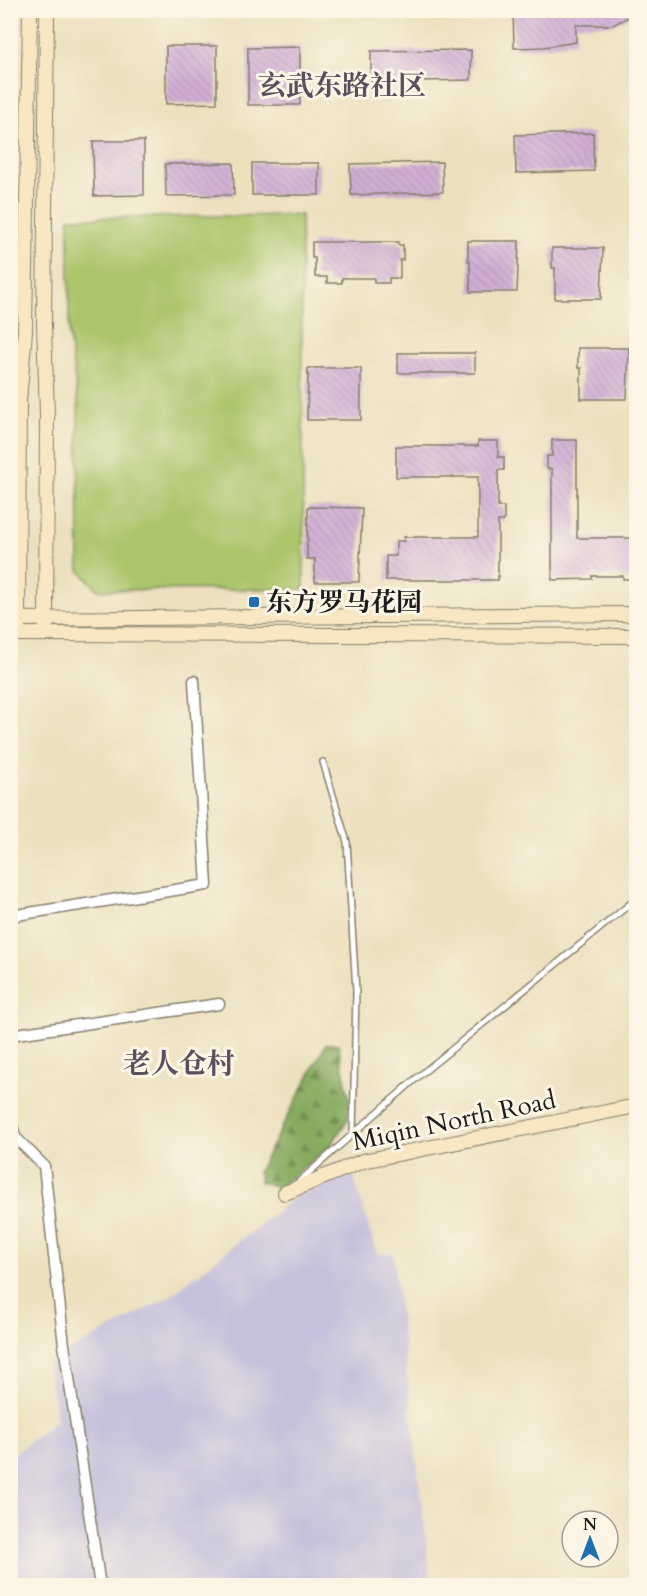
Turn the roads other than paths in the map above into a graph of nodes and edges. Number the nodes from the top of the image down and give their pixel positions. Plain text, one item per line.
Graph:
1 (30, 10) edge
2 (47, 10) edge
3 (636, 614) edge
4 (45, 618) junction
5 (14, 620) edge
6 (14, 634) edge
7 (46, 635) junction
8 (636, 636) edge
9 (194, 681) dead end
10 (323, 762) dead end
11 (636, 899) edge
12 (10, 916) edge
13 (219, 1005) dead end
14 (10, 1035) edge
15 (636, 1106) edge
16 (10, 1116) edge
17 (353, 1134) junction
18 (285, 1193) joint
19 (100, 1586) edge

1 - 5 street
2 - 4 street
3 - 4 street
4 - 5 street
4 - 7 street
5 - 6 street
6 - 7 street
7 - 8 street
9 - 12 street
10 - 17 lane
11 - 17 lane
13 - 14 street
15 - 18 street, Miqin North Road
16 - 19 street
17 - 18 lane

